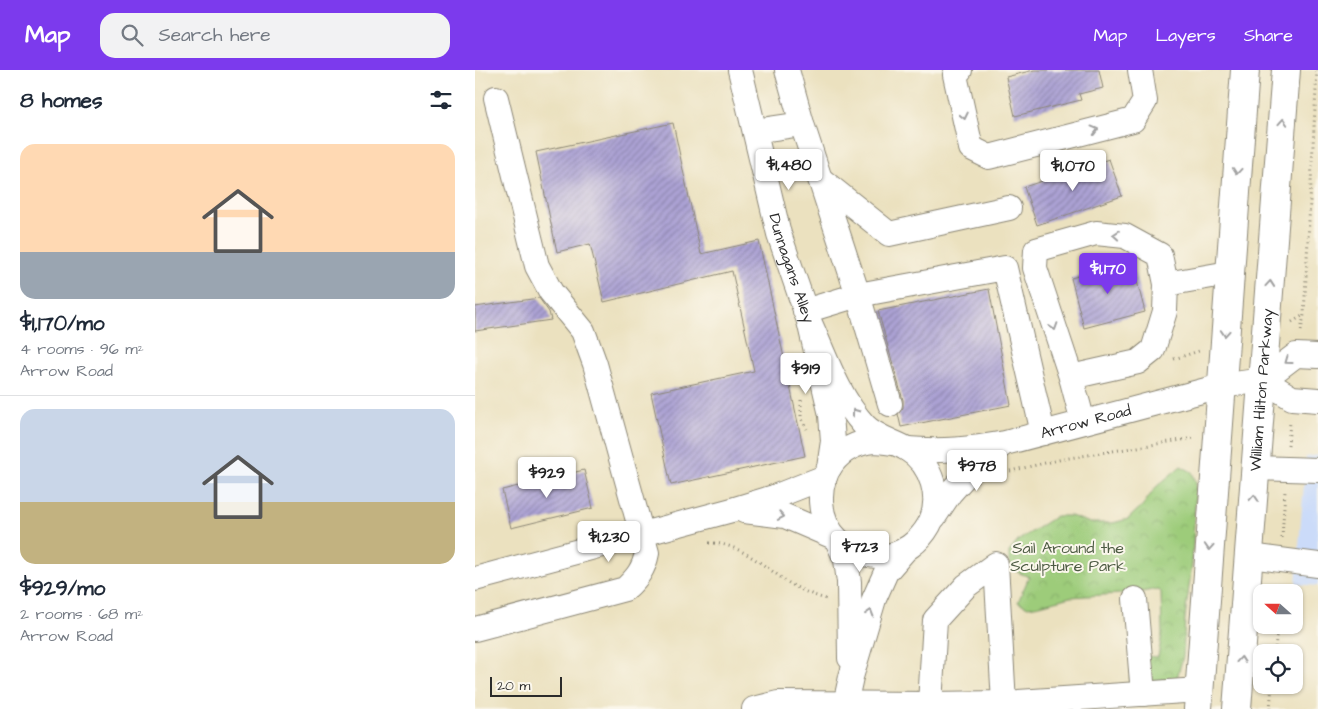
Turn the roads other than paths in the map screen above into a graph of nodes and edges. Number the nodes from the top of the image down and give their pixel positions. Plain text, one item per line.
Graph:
1 (740, 70) edge
2 (787, 70) edge
3 (960, 70) edge
4 (1141, 70) edge
5 (1245, 70) edge
6 (1286, 70) edge
7 (497, 98) dead end
8 (802, 124) junction
9 (755, 131) junction
10 (820, 179) junction
11 (1009, 208) dead end
12 (1229, 273) junction
13 (1166, 284) junction
14 (858, 295) junction
15 (807, 316) junction
16 (1318, 356) edge
17 (1071, 377) junction
18 (1263, 380) junction
19 (1221, 386) junction
20 (1318, 400) edge
21 (890, 404) dead end
22 (1083, 422) junction
23 (1043, 433) junction
24 (1005, 443) junction
25 (899, 446) junction
26 (1256, 468) junction
27 (1318, 470) edge
28 (827, 472) junction
29 (732, 510) junction
30 (929, 524) junction
31 (642, 534) junction
32 (836, 539) junction
33 (906, 549) junction
34 (1250, 556) junction
35 (1318, 565) edge
36 (475, 579) edge
37 (1135, 599) dead end
38 (475, 629) edge
39 (851, 677) junction
40 (1143, 694) junction
41 (1198, 699) edge
42 (1004, 703) junction
43 (930, 704) junction
44 (845, 706) edge
45 (754, 709) edge
46 (1237, 709) edge

1 - 9 street, Dunnagans Alley
2 - 8 street
3 -> 4 street
5 -> 12 highway
18 -> 6 highway, William Hilton Parkway
7 - 31 street
8 - 9 street
8 - 10 street
9 - 15 street, Dunnagans Alley
10 - 11 street
10 - 14 street
12 - 13 street
12 -> 19 highway
13 - 17 street
13 -> 17 street
14 - 15 street
14 - 21 street
14 - 23 street
25 -> 15 street
15 - 28 street, Dunnagans Alley
16 -> 18 street, Arrow Road
17 - 22 street
18 - 19 street, Arrow Road
18 - 20 street
18 - 26 highway, William Hilton Parkway
19 - 22 street, Arrow Road
19 -> 41 highway
22 - 23 street, Arrow Road
23 - 24 street, Arrow Road
24 - 25 street, Arrow Road
24 - 30 street
25 - 28 street
25 - 30 street
26 - 27 street
34 -> 26 highway, William Hilton Parkway
28 - 29 street
28 - 32 street
29 - 31 street
29 -> 32 street
30 - 33 street
31 - 36 street
31 - 38 street
32 - 33 street
32 - 39 street
39 -> 33 street
34 - 35 street
46 -> 34 highway, William Hilton Parkway
37 - 40 street
39 - 44 street
40 - 41 street
40 - 42 street
42 - 43 street
42 - 43 street
43 - 44 street
44 - 45 street

